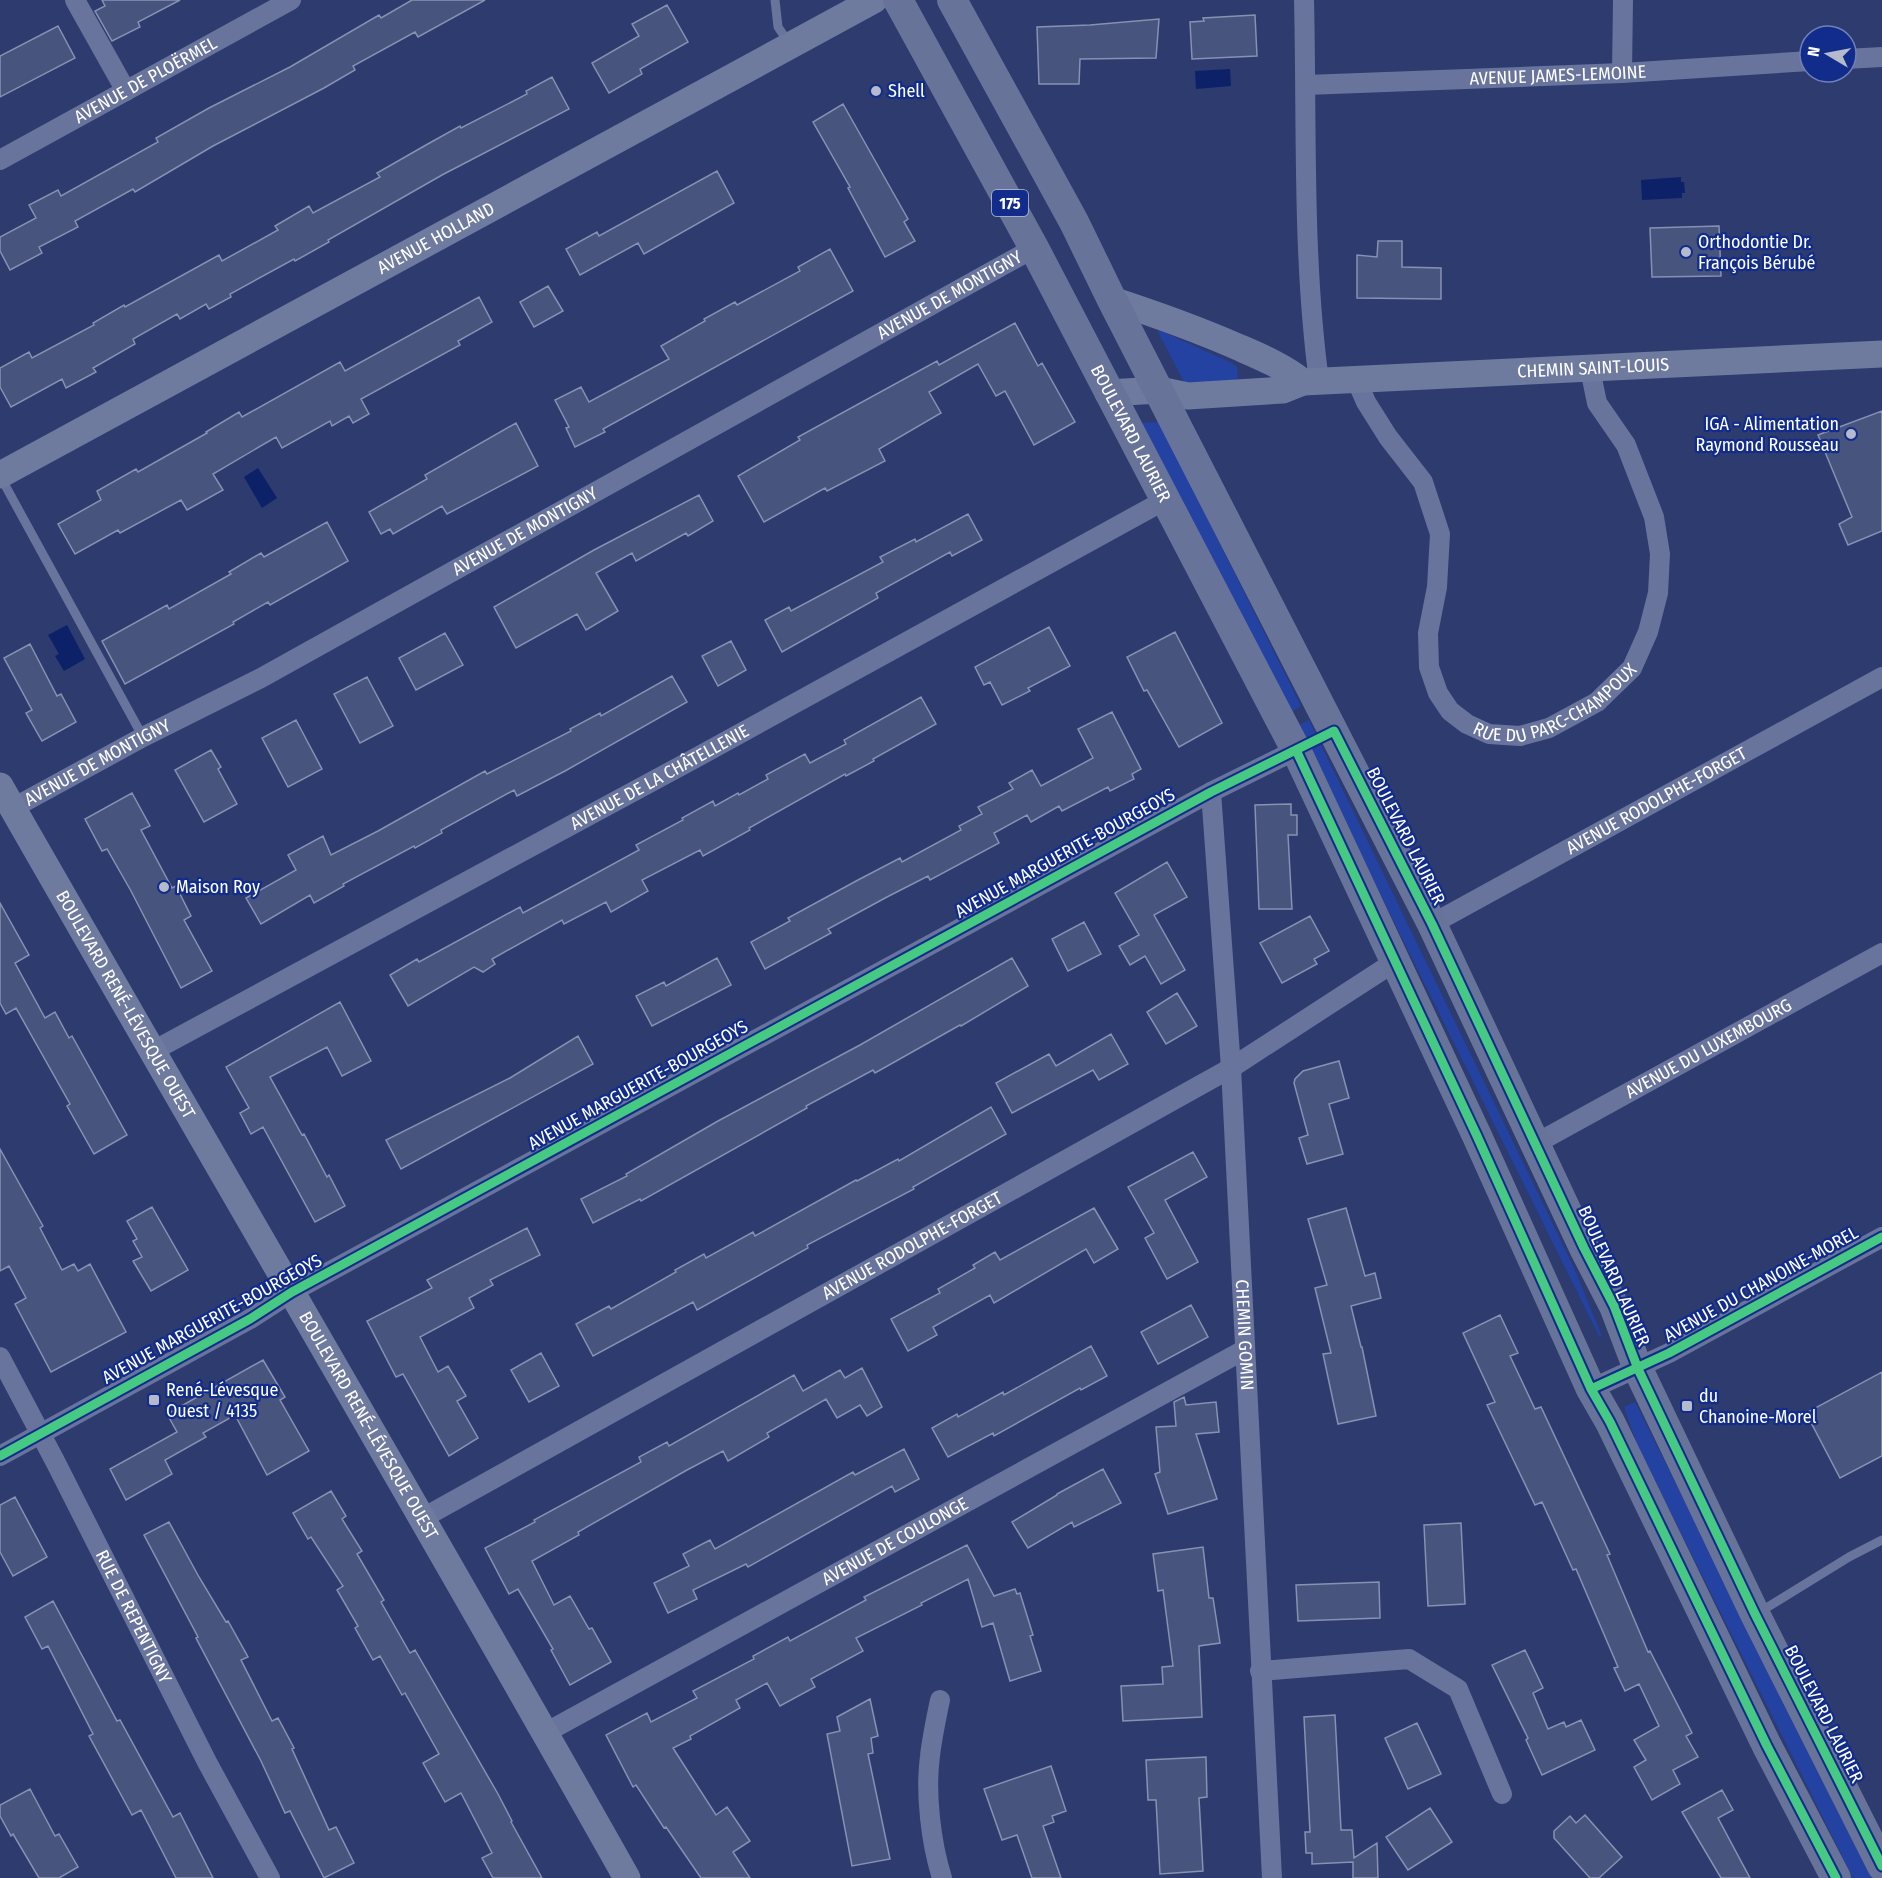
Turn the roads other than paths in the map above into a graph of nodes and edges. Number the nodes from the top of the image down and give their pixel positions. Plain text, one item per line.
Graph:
1 (75, 0) edge
2 (291, 0) edge
3 (775, 0) edge
4 (874, 0) edge
5 (898, 0) edge
6 (952, 0) edge
7 (1304, 0) edge
8 (1623, 0) edge
9 (790, 45) junction
10 (1882, 57) edge
11 (1858, 58) edge
12 (1798, 63) edge
13 (1622, 73) junction
14 (1306, 85) junction
15 (126, 91) junction
16 (0, 160) edge
17 (1034, 248) junction
18 (1112, 300) junction
19 (1882, 354) edge
20 (1590, 369) junction
21 (1356, 379) junction
22 (1311, 381) junction
23 (1159, 390) junction
24 (1108, 393) junction
25 (0, 475) edge
26 (1165, 500) junction
27 (1882, 677) edge
28 (143, 738) junction
29 (1296, 750) junction
30 (1211, 792) junction
31 (7, 797) edge
32 (1432, 924) junction
33 (1882, 953) edge
34 (1396, 961) junction
35 (151, 1052) junction
36 (1231, 1068) junction
37 (1535, 1144) junction
38 (1882, 1237) edge
39 (292, 1292) junction
40 (1244, 1350) junction
41 (0, 1356) edge
42 (1638, 1369) junction
43 (1591, 1389) junction
44 (41, 1434) junction
45 (0, 1456) edge
46 (421, 1520) junction
47 (1882, 1540) edge
48 (1755, 1614) junction
49 (1260, 1671) junction
50 (940, 1700) dead end
51 (545, 1733) junction
52 (1502, 1794) dead end
53 (1882, 1866) edge
54 (270, 1878) edge
55 (627, 1878) edge
56 (942, 1878) edge
57 (1272, 1878) edge
58 (1836, 1878) edge

1 - 15 street
2 - 15 street, AVENUE DE PLOËRMEL
3 - 9 lane
4 - 9 main road, AVENUE HOLLAND
5 - 17 main road, BOULEVARD LAURIER / 175
6 - 18 main road, BOULEVARD LAURIER / 175
7 - 14 street
8 - 13 street
9 - 25 main road, AVENUE HOLLAND
10 - 11 street
12 - 13 street, AVENUE JAMES-LEMOINE
13 - 14 street, AVENUE JAMES-LEMOINE
14 - 22 street
15 - 16 street, AVENUE DE PLOËRMEL
17 - 24 main road, BOULEVARD LAURIER / 175
17 - 28 street, AVENUE DE MONTIGNY
18 - 22 main road
18 - 23 main road, BOULEVARD LAURIER / 175
19 - 20 main road, CHEMIN SAINT-LOUIS
20 - 21 main road, CHEMIN SAINT-LOUIS
20 - 21 street, RUE DU PARC-CHAMPOUX
21 - 22 main road, CHEMIN SAINT-LOUIS
22 - 23 main road, CHEMIN SAINT-LOUIS
23 - 24 main road, CHEMIN SAINT-LOUIS
23 - 32 main road, BOULEVARD LAURIER / 175
24 - 26 main road, BOULEVARD LAURIER / 175
25 - 28 lane
26 - 29 main road, BOULEVARD LAURIER / 175
26 - 35 street, AVENUE DE LA CHÂTELLENIE
27 - 32 street, AVENUE RODOLPHE-FORGET
28 - 31 street, AVENUE DE MONTIGNY
29 - 30 street, AVENUE MARGUERITE-BOURGEOYS
29 - 34 main road, BOULEVARD LAURIER / 175
30 - 36 street, CHEMIN GOMIN
30 - 39 street, AVENUE MARGUERITE-BOURGEOYS
31 - 35 main road, BOULEVARD RENÉ-LÉVESQUE OUEST
32 - 37 main road, BOULEVARD LAURIER / 175
33 - 37 street, AVENUE DU LUXEMBOURG
34 - 36 street, AVENUE RODOLPHE-FORGET
34 - 43 main road, BOULEVARD LAURIER / 175
35 - 39 main road, BOULEVARD RENÉ-LÉVESQUE OUEST
36 - 40 street, CHEMIN GOMIN
36 - 46 street, AVENUE RODOLPHE-FORGET
37 - 42 main road, BOULEVARD LAURIER / 175
38 - 42 street, AVENUE DU CHANOINE-MOREL
39 - 44 street, AVENUE MARGUERITE-BOURGEOYS
39 - 46 main road, BOULEVARD RENÉ-LÉVESQUE OUEST
40 - 49 street, CHEMIN GOMIN
40 - 51 street, AVENUE DE COULONGE
41 - 44 street, RUE DE REPENTIGNY
42 - 43 street, AVENUE DU CHANOINE-MOREL
42 - 48 main road, BOULEVARD LAURIER / 175
43 - 58 main road, BOULEVARD LAURIER / 175
44 - 45 street, AVENUE MARGUERITE-BOURGEOYS
44 - 54 street, RUE DE REPENTIGNY
46 - 51 main road, BOULEVARD RENÉ-LÉVESQUE OUEST
47 - 48 lane
48 - 53 main road, BOULEVARD LAURIER / 175
49 - 52 street
49 - 57 street, CHEMIN GOMIN
50 - 56 street
51 - 55 main road, BOULEVARD RENÉ-LÉVESQUE OUEST

